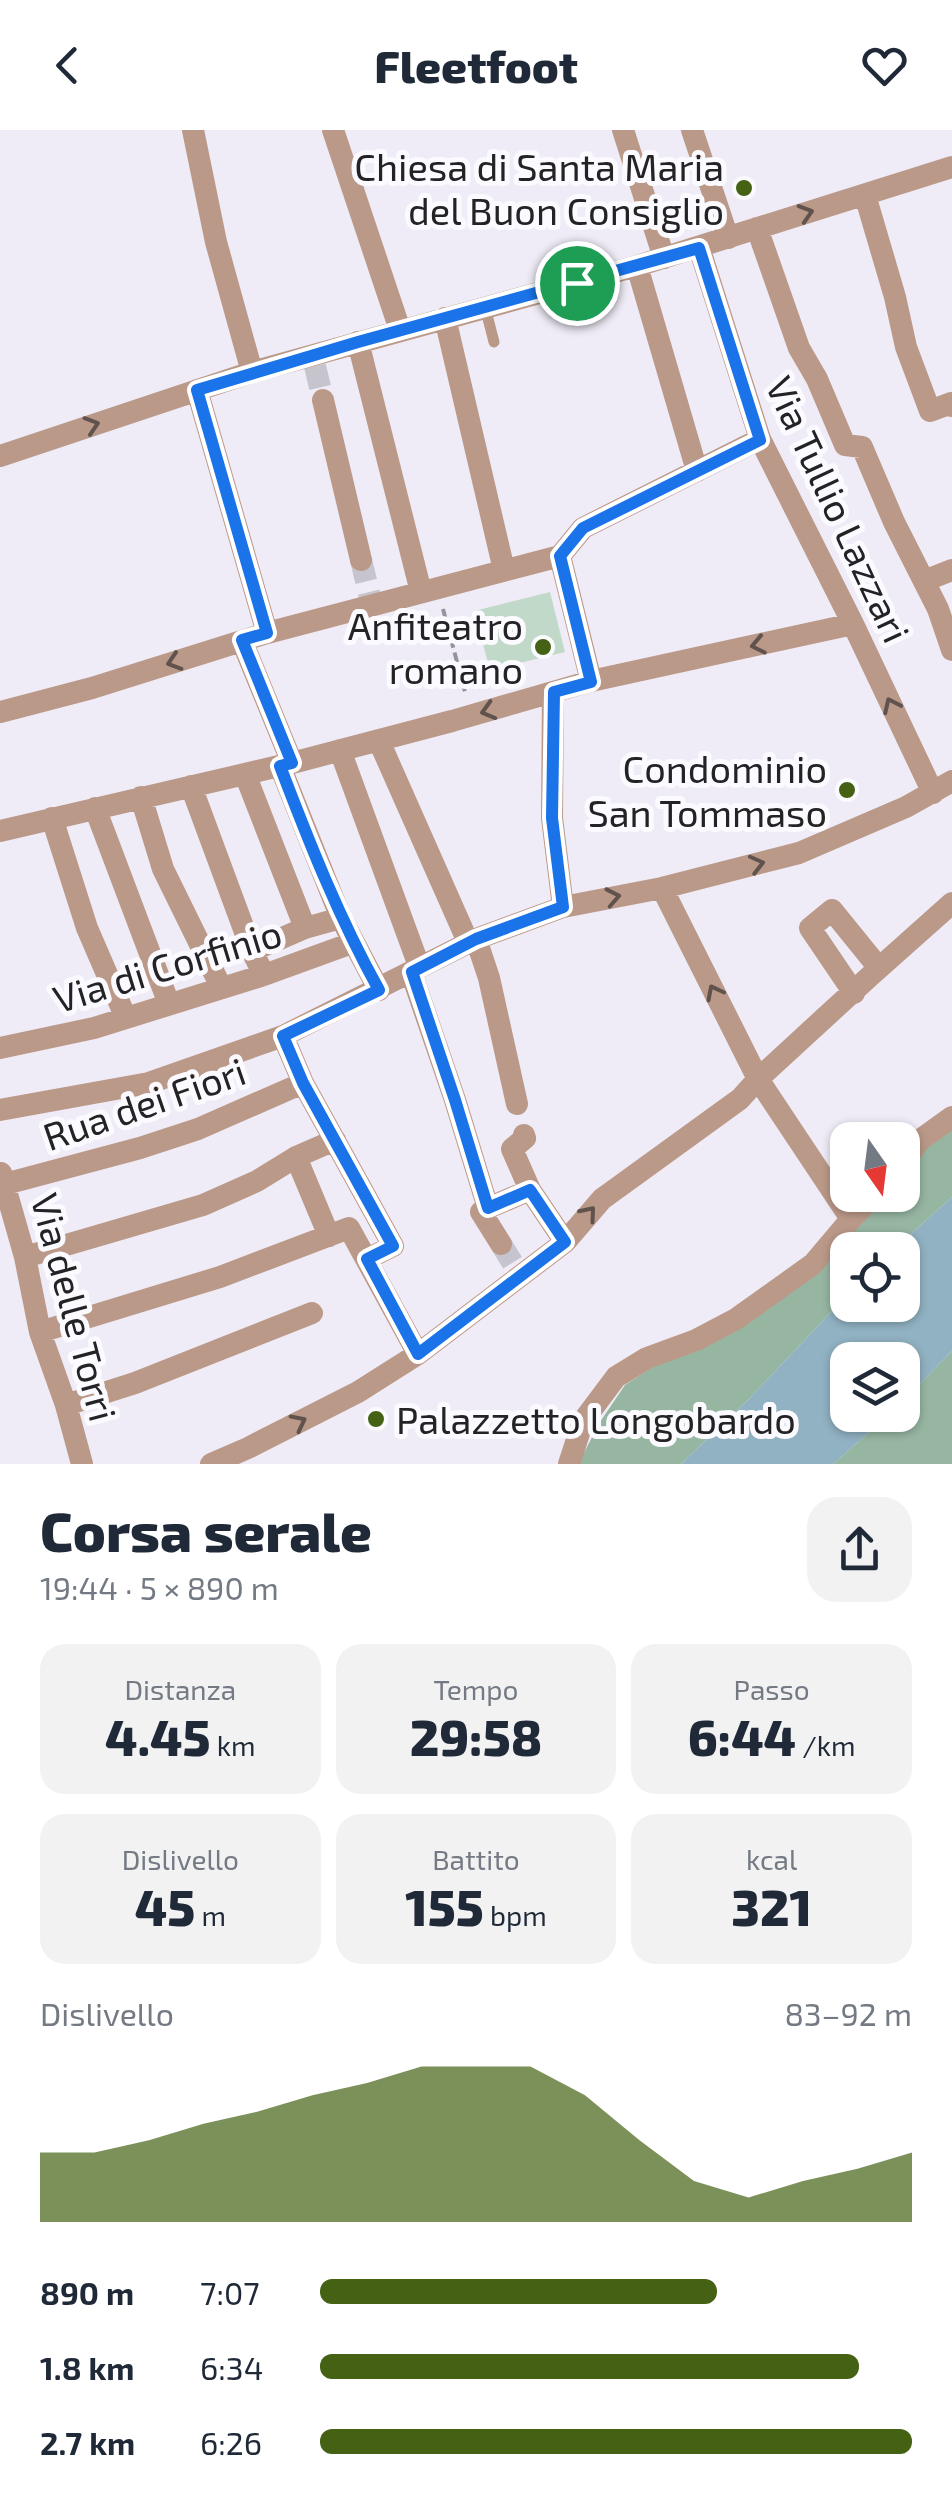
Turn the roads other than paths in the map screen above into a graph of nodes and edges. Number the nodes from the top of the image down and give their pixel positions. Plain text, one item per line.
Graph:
1 (193, 130) edge
2 (333, 130) edge
3 (624, 130) edge
4 (692, 130) edge
5 (952, 168) edge
6 (865, 194) junction
7 (757, 228) junction
8 (728, 238) junction
9 (699, 248) junction
10 (664, 258) junction
11 (636, 266) junction
12 (485, 308) junction
13 (444, 318) junction
14 (400, 330) junction
15 (358, 342) junction
16 (494, 342) dead end
17 (252, 372) junction
18 (197, 390) junction
19 (323, 400) tunnel mouth
20 (952, 406) edge
21 (760, 440) junction
22 (0, 456) edge
23 (696, 471) junction
24 (560, 556) junction
25 (361, 560) tunnel mouth
26 (504, 570) junction
27 (952, 570) edge
28 (924, 581) junction
29 (425, 591) junction
30 (853, 624) junction
31 (267, 633) junction
32 (242, 640) junction
33 (952, 650) edge
34 (591, 682) junction
35 (554, 692) junction
36 (0, 712) edge
37 (379, 740) junction
38 (340, 750) junction
39 (286, 764) junction
40 (245, 774) junction
41 (190, 786) junction
42 (942, 787) edge
43 (141, 797) junction
44 (96, 808) junction
45 (52, 818) junction
46 (0, 831) edge
47 (662, 888) junction
48 (952, 903) edge
49 (563, 907) junction
50 (341, 918) junction
51 (305, 928) junction
52 (472, 941) junction
53 (352, 942) junction
54 (252, 952) junction
55 (879, 968) junction
56 (415, 969) junction
57 (264, 975) junction
58 (221, 987) junction
59 (379, 990) junction
60 (854, 993) junction
61 (169, 1004) junction
62 (126, 1018) junction
63 (283, 1036) junction
64 (0, 1048) edge
65 (758, 1079) junction
66 (303, 1083) junction
67 (517, 1104) dead end
68 (0, 1110) edge
69 (952, 1116) edge
70 (335, 1140) junction
71 (920, 1140) edge
72 (520, 1141) dead end
73 (296, 1156) junction
74 (2, 1177) edge
75 (530, 1190) junction
76 (488, 1208) junction
77 (858, 1212) edge
78 (851, 1219) junction
79 (339, 1232) junction
80 (565, 1242) junction
81 (501, 1244) tunnel mouth
82 (25, 1257) junction
83 (367, 1259) junction
84 (312, 1313) dead end
85 (40, 1332) junction
86 (418, 1354) junction
87 (66, 1405) junction
88 (252, 1456) edge
89 (82, 1464) edge
90 (211, 1464) edge
91 (570, 1464) edge

1 - 17 street
2 - 14 street
3 - 10 street
4 - 8 street
5 - 6 street
7 -> 6 street
6 - 20 street
7 - 8 street
7 - 28 street
8 - 9 street
9 - 10 street
9 - 21 street, Via Tullio Lazzari
10 - 11 street
11 - 12 street
11 - 23 street
12 - 13 street
12 - 16 lane
13 - 14 street
13 - 26 street
14 - 15 street
15 - 17 street
15 - 29 street
17 - 18 street
22 -> 18 street
18 - 31 street
19 - 25 street
21 - 23 street
21 - 30 street, Via Tullio Lazzari
23 - 24 street
24 - 26 street
24 - 34 street
26 - 29 street
27 - 28 street
28 - 33 street
29 - 31 street
30 -> 34 street
42 -> 30 street, Via Tullio Lazzari
31 - 32 street
32 -> 36 street
32 - 39 street
34 - 35 street
35 -> 37 street
35 - 49 street
37 - 38 street
37 - 52 street
38 - 39 street
38 - 56 street
39 - 40 street
39 - 50 street
40 - 41 street
40 - 51 street
41 - 43 street
41 - 54 street
47 -> 42 street
43 - 44 street
43 - 58 street
44 - 45 street
44 - 61 street
45 - 46 street
45 - 62 street
49 -> 47 street
65 -> 47 street
48 - 55 street
49 - 52 street
50 - 51 street
50 - 53 street
51 - 54 street
52 - 56 street
52 - 67 street
53 - 57 street, Via di Corfinio
53 - 59 street
54 - 57 street
55 - 60 street
55 - 60 street
56 - 59 street
56 - 76 street
57 - 58 street, Via di Corfinio
58 - 61 street, Via di Corfinio
59 - 63 street
60 - 65 street
61 - 62 street, Via di Corfinio
62 - 64 street, Via di Corfinio
63 - 66 street
63 - 68 street
65 - 78 street
80 -> 65 street
66 - 70 street
66 - 74 street, Rua dei Fiori
69 - 71 street
70 - 73 street
70 - 83 street
72 - 75 street
73 - 79 street
73 - 82 street
74 - 82 street, Via delle Torri
75 - 76 street
75 - 80 street
76 - 81 street
77 - 78 street
78 - 91 street
79 - 83 street
79 - 85 street
80 - 86 street
82 - 85 street, Via delle Torri
83 - 86 street
84 - 87 street
85 - 87 street, Via delle Torri
88 -> 86 street
87 - 89 street, Via delle Torri
88 - 90 street

